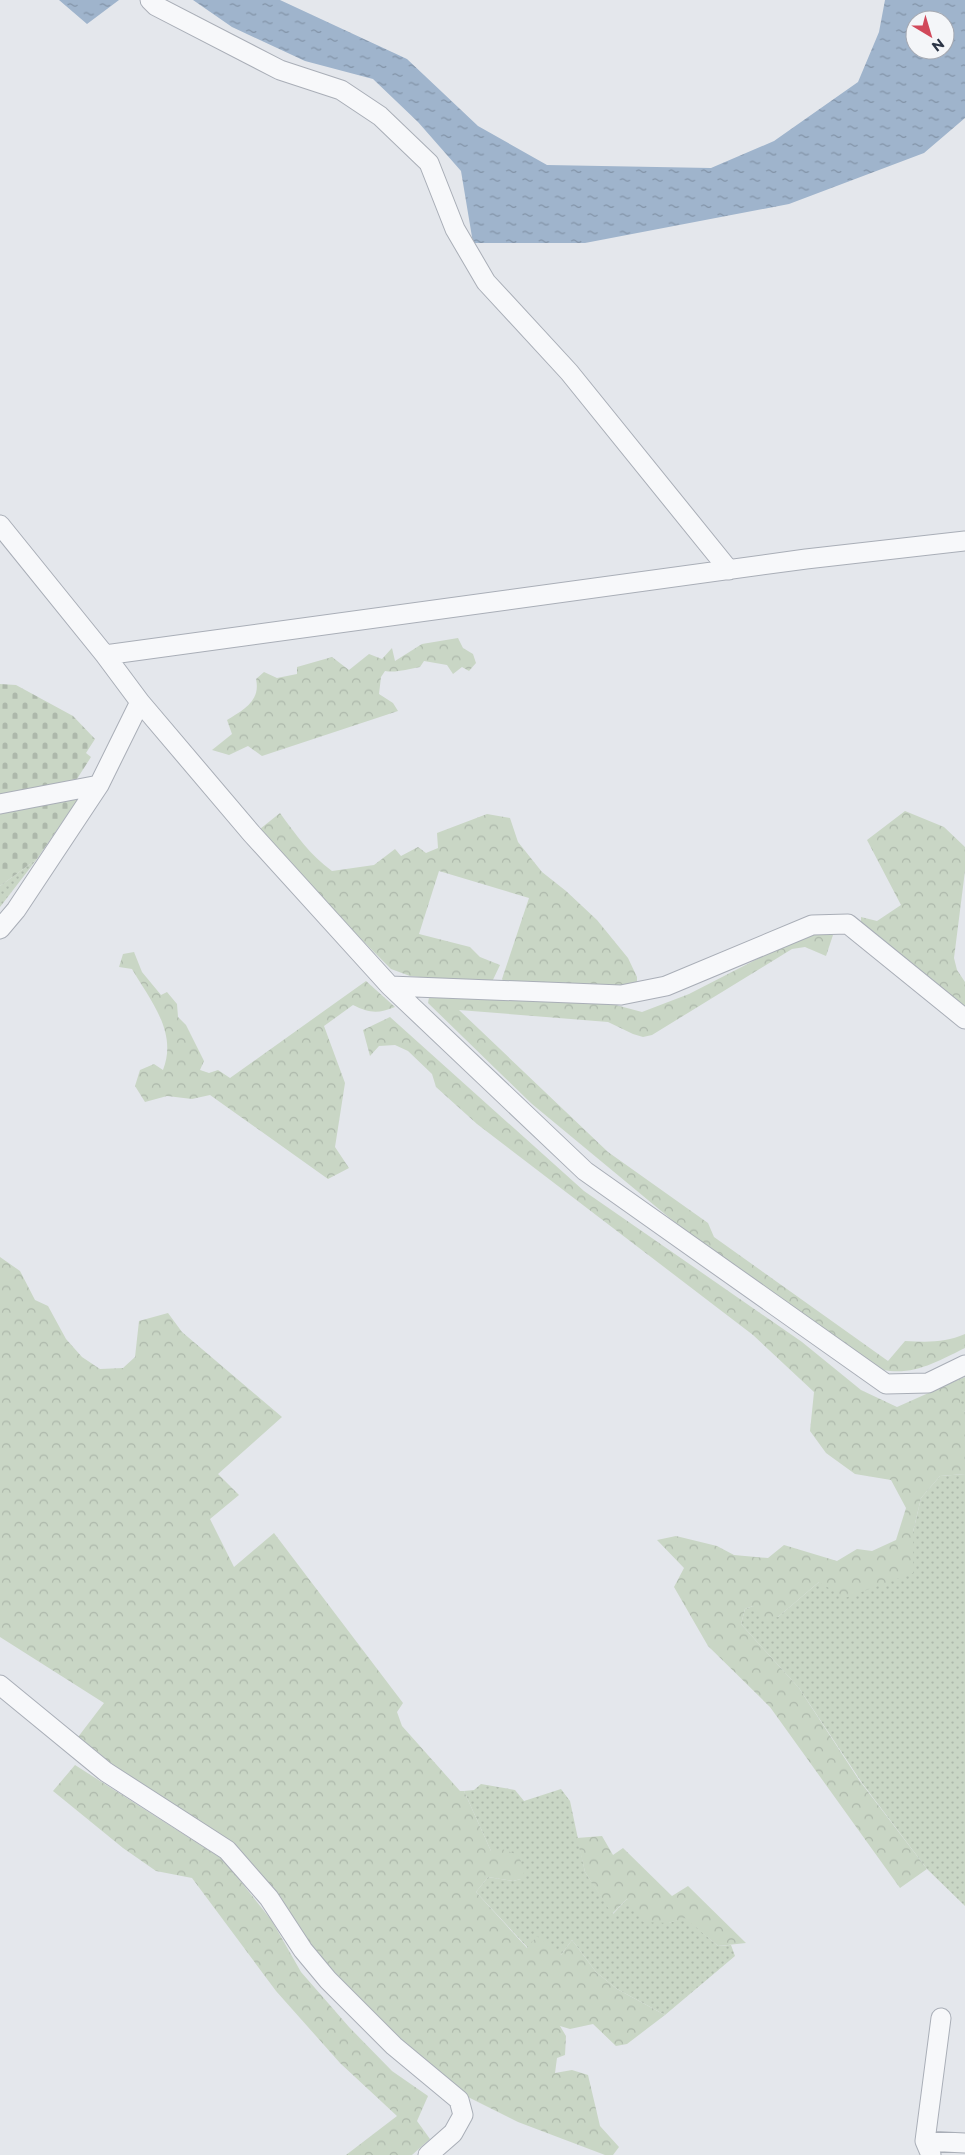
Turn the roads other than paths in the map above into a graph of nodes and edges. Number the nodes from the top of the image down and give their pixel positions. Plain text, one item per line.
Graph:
1 (150, 0) edge
2 (0, 526) edge
3 (965, 541) edge
4 (728, 570) junction
5 (105, 655) junction
6 (140, 702) junction
7 (99, 785) junction
8 (0, 804) edge
9 (0, 929) edge
10 (390, 986) junction
11 (965, 1019) edge
12 (965, 1365) edge
13 (0, 1685) edge
14 (941, 2018) dead end
15 (965, 2143) edge
16 (928, 2148) edge
17 (428, 2155) edge

1 - 4 street
2 - 5 street
3 - 4 street
4 - 5 street
5 - 6 street
6 - 7 street
6 - 10 street
7 - 8 street
7 - 9 street
10 - 11 street
10 - 12 street
13 - 17 street
14 - 16 street
15 - 16 street

